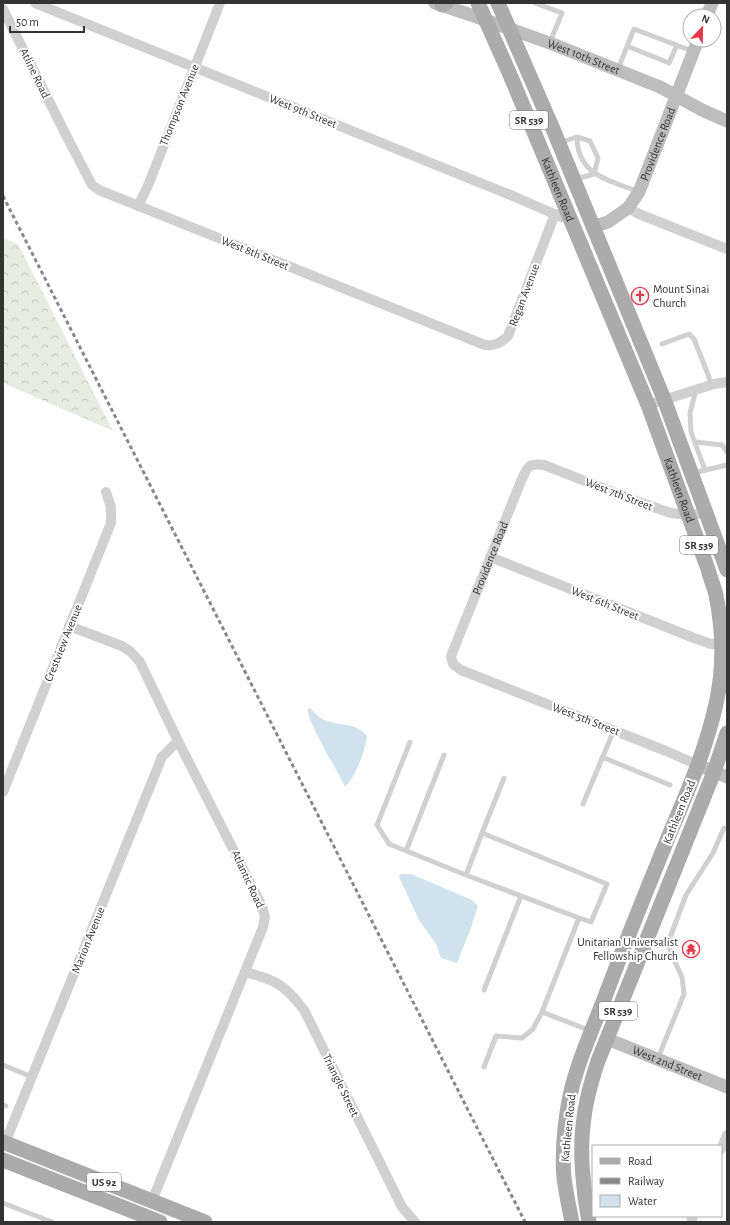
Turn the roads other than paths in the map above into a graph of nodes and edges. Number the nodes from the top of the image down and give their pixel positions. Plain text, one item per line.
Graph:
1 (35, 3) edge
2 (220, 3) edge
3 (478, 3) edge
4 (498, 3) edge
5 (535, 3) edge
6 (441, 4) edge
7 (3, 9) edge
8 (485, 20) junction
9 (509, 28) junction
10 (550, 43) junction
11 (677, 45) junction
12 (682, 45) edge
13 (627, 46) junction
14 (694, 48) edge
15 (194, 68) junction
16 (618, 70) junction
17 (676, 95) junction
18 (727, 121) edge
19 (67, 137) joint
20 (577, 137) junction
21 (559, 143) junction
22 (594, 174) junction
23 (574, 180) junction
24 (639, 192) junction
25 (138, 206) junction
26 (628, 208) junction
27 (555, 214) junction
28 (570, 221) junction
29 (592, 227) junction
30 (727, 249) edge
31 (624, 303) junction
32 (470, 338) joint
33 (662, 344) dead end
34 (727, 382) edge
35 (710, 385) junction
36 (697, 389) junction
37 (664, 399) junction
38 (648, 405) junction
39 (684, 433) junction
40 (695, 442) junction
41 (727, 452) edge
42 (534, 464) joint
43 (727, 465) edge
44 (698, 472) junction
45 (106, 492) dead end
46 (706, 513) junction
47 (688, 515) junction
48 (490, 557) junction
49 (727, 570) edge
50 (69, 626) junction
51 (721, 644) junction
52 (451, 656) joint
53 (614, 730) junction
54 (727, 733) edge
55 (178, 741) junction
56 (410, 742) dead end
57 (444, 755) dead end
58 (602, 757) junction
59 (698, 765) junction
60 (7, 770) edge
61 (721, 774) edge
62 (504, 778) dead end
63 (670, 785) dead end
64 (3, 792) edge
65 (583, 804) dead end
66 (724, 828) dead end
67 (482, 833) junction
68 (406, 851) junction
69 (466, 875) junction
70 (521, 896) junction
71 (579, 918) junction
72 (616, 967) junction
73 (245, 972) junction
74 (484, 990) dead end
75 (542, 1012) junction
76 (592, 1031) junction
77 (607, 1039) junction
78 (658, 1059) junction
79 (3, 1065) edge
80 (484, 1067) dead end
81 (32, 1077) junction
82 (727, 1087) edge
83 (727, 1135) edge
84 (4, 1142) edge
85 (582, 1144) junction
86 (722, 1148) edge
87 (3, 1160) edge
88 (152, 1201) junction
89 (3, 1203) edge
90 (144, 1219) edge
91 (52, 1222) edge
92 (160, 1222) edge
93 (187, 1222) edge
94 (205, 1222) edge
95 (414, 1222) edge
96 (572, 1222) edge
97 (589, 1222) edge

1 - 15 street, West 9th Street
2 - 15 street, Thompson Avenue
3 - 8 main road, Kathleen Road / SR 539
4 - 9 main road, Kathleen Road / SR 539
5 - 10 lane
6 - 8 street, West 10th Street
7 - 19 street, Atline Road
8 - 9 street, West 10th Street
8 - 28 main road, Kathleen Road / SR 539
9 - 10 street, West 10th Street
9 - 21 main road, Kathleen Road / SR 539
10 - 16 street, West 10th Street
11 - 12 lane
11 - 13 lane
11 - 13 lane
13 - 16 lane
14 - 17 street, Providence Road
15 - 25 street, Thompson Avenue
15 - 27 street, West 9th Street
16 - 17 street, West 10th Street
17 - 18 street, West 10th Street
17 - 24 street, Providence Road
19 - 25 street, West 8th Street
20 - 21 lane
20 - 22 lane
20 - 22 lane
21 - 23 main road, Kathleen Road / SR 539
22 - 23 lane
22 - 24 lane
23 - 29 main road, Kathleen Road / SR 539
24 - 26 street, Providence Road
25 - 32 street, West 8th Street
26 - 29 street, Providence Road
26 - 30 street
27 - 28 street, West 9th Street
27 - 32 street, Regan Avenue
28 - 31 main road
28 - 38 main road, Kathleen Road / SR 539
29 - 31 main road, Kathleen Road / SR 539
31 - 37 main road, Kathleen Road / SR 539
33 - 35 lane
34 - 35 street
35 - 36 street
36 - 37 street
36 - 39 lane
37 - 38 street
37 - 39 main road, Kathleen Road / SR 539
38 - 47 main road, Kathleen Road / SR 539
39 - 40 lane
39 - 44 main road, Kathleen Road / SR 539
40 - 41 lane
40 - 44 lane
42 - 47 street, West 7th Street
42 - 48 street, Providence Road
43 - 44 lane
44 - 46 main road, Kathleen Road / SR 539
45 - 50 street, Crestview Avenue
46 - 47 street, West 7th Street
46 - 49 main road, Kathleen Road / SR 539
47 - 51 main road, Kathleen Road / SR 539
48 - 51 street, West 6th Street
48 - 52 street, Providence Road
50 - 55 street, Atlantic Road
50 - 60 street, Crestview Avenue
51 - 59 main road, Kathleen Road / SR 539
52 - 53 street, West 5th Street
53 - 58 lane
53 - 59 street, West 5th Street
54 - 61 main road, Kathleen Road / SR 539
55 - 73 street, Atlantic Road
55 - 81 street, Marion Avenue
56 - 68 lane
57 - 68 lane
58 - 63 lane
58 - 65 lane
59 - 61 street, West 5th Street
59 - 72 main road, Kathleen Road / SR 539
60 - 64 street, Crestview Avenue
61 - 77 main road, Kathleen Road / SR 539
62 - 67 lane
66 - 78 lane
67 - 69 lane
67 - 71 lane
68 - 69 lane
69 - 70 lane
70 - 71 lane
70 - 74 lane
71 - 75 lane
72 - 76 main road, Kathleen Road / SR 539
72 - 77 main road
73 - 88 street, Atlantic Road
73 - 95 street, Triangle Street
75 - 76 lane
75 - 80 lane
76 - 85 main road
76 - 96 main road, Kathleen Road / SR 539
77 - 78 street, West 2nd Street
77 - 85 main road, Kathleen Road / SR 539
78 - 82 street, West 2nd Street
79 - 81 lane
81 - 84 street, Marion Avenue
83 - 86 street
84 - 88 main road, US 92
85 - 97 main road, Kathleen Road / SR 539
87 - 88 main road
87 - 90 main road, US 92
88 - 94 main road, US 92
89 - 91 lane
90 - 92 main road, US 92
90 - 93 main road

